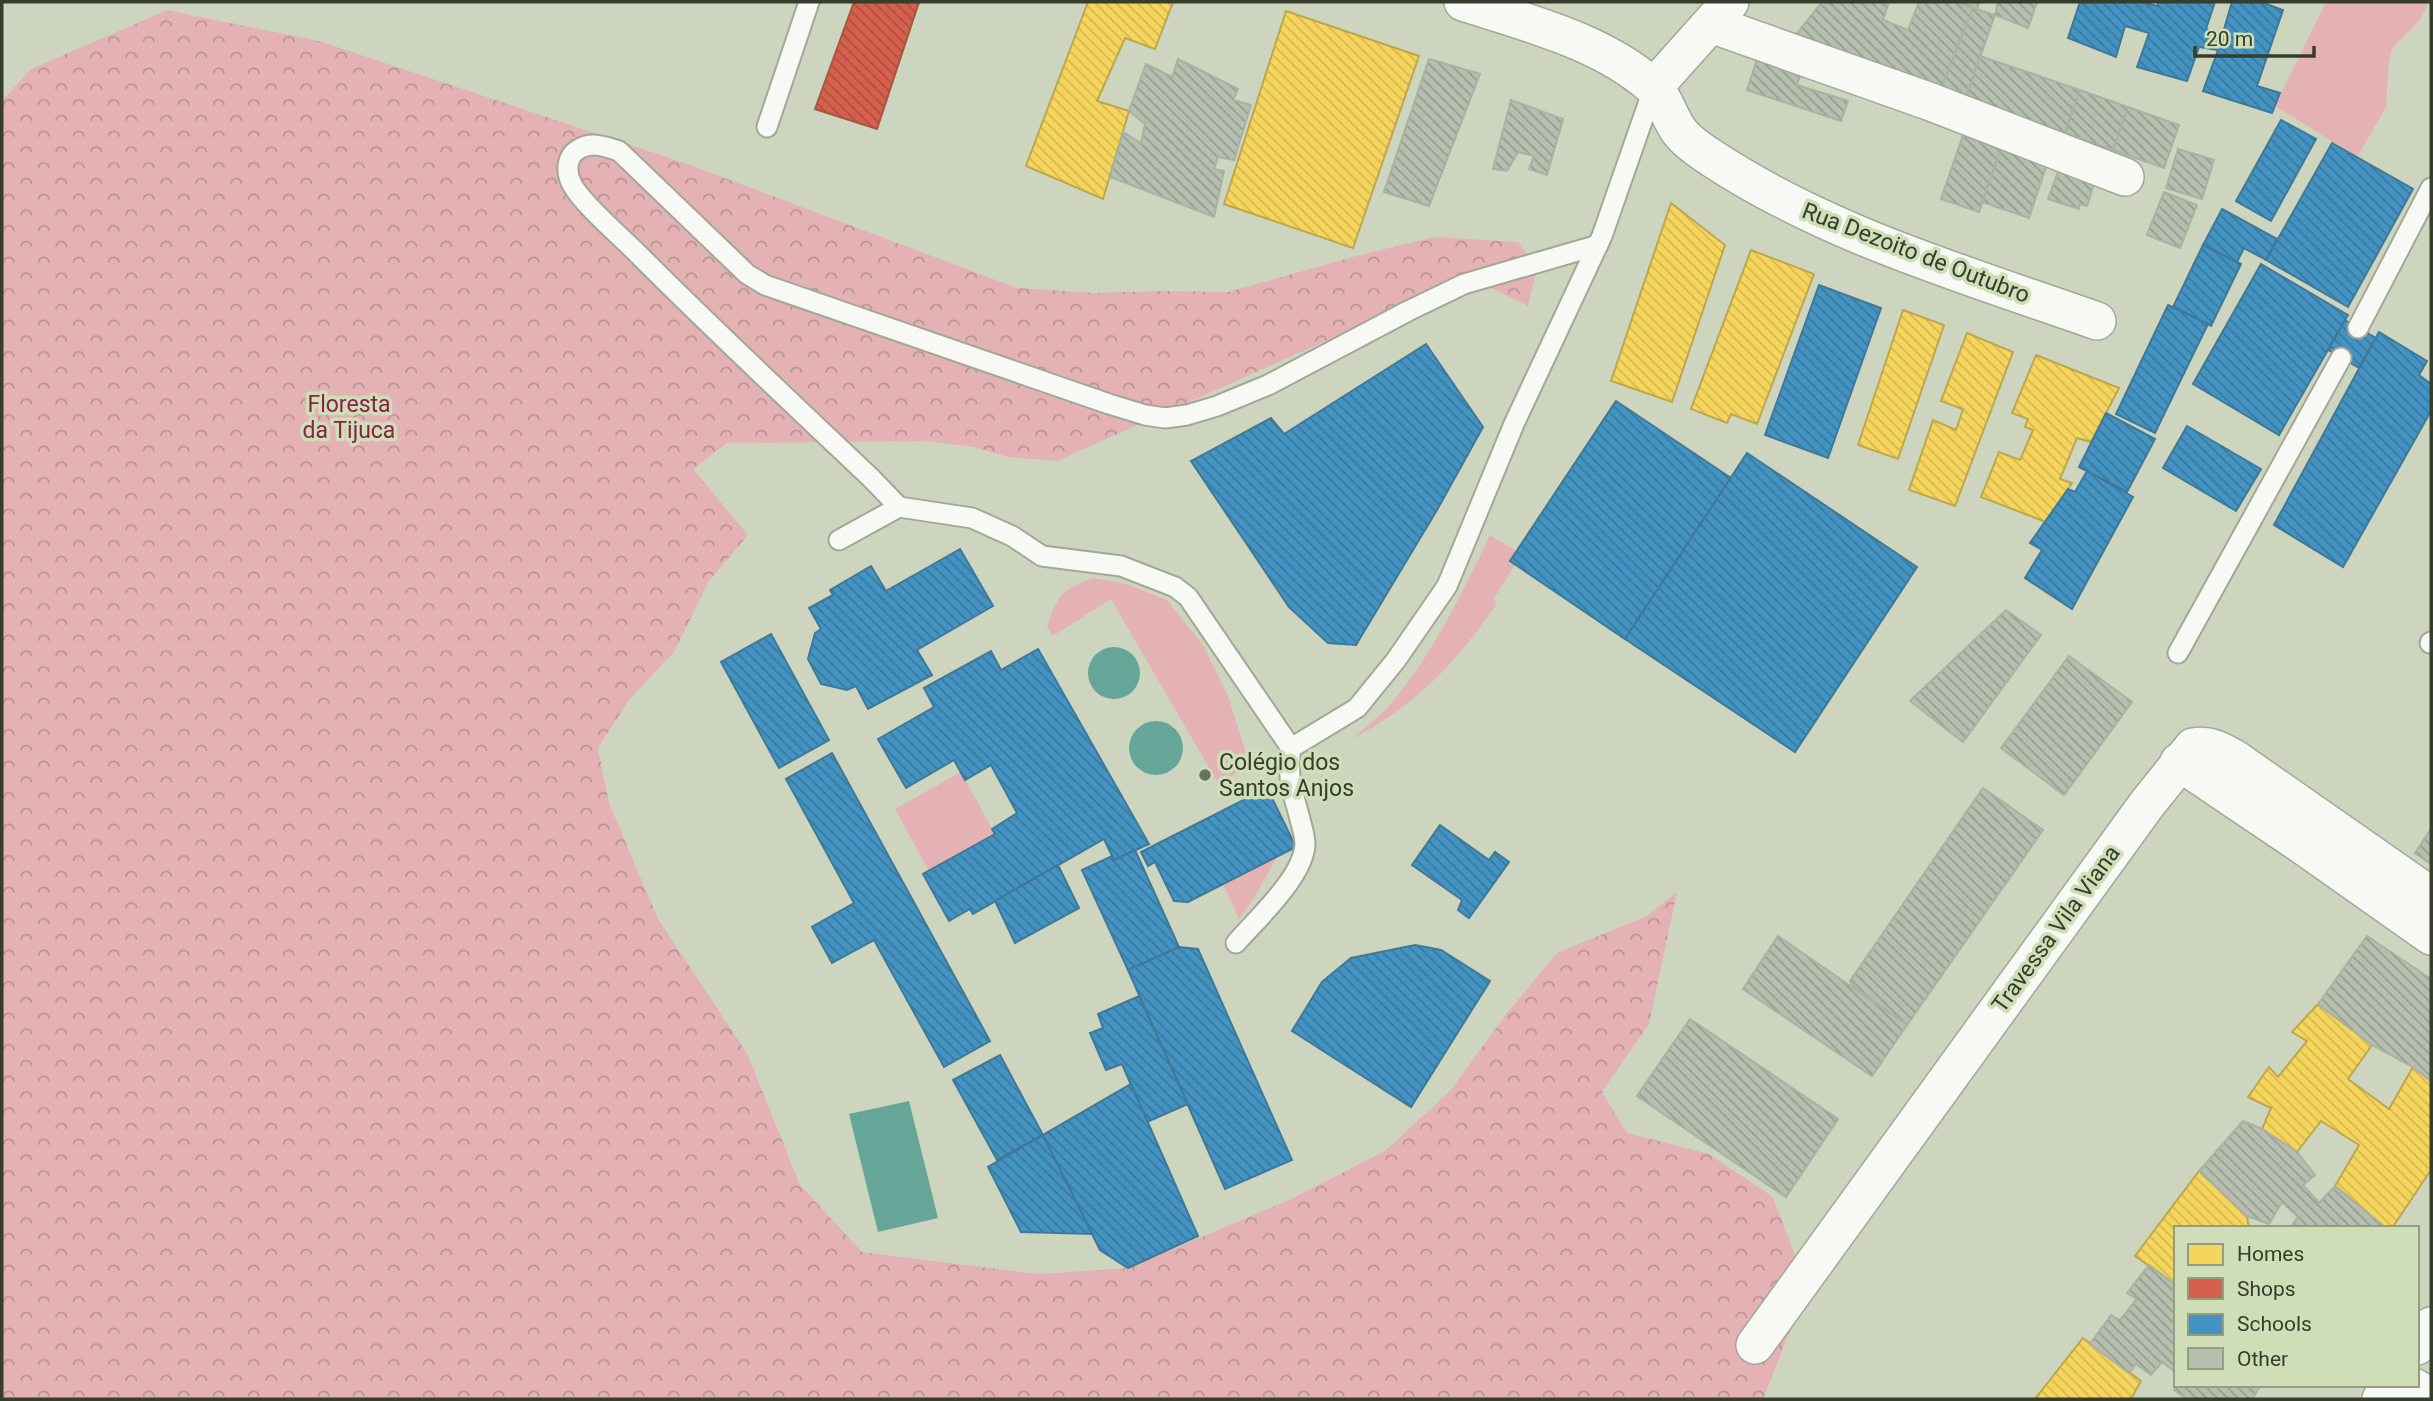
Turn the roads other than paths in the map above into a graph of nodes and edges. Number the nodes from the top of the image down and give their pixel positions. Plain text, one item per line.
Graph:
1 (809, 2) edge
2 (1463, 2) edge
3 (1721, 13) edge
4 (1654, 87) junction
5 (767, 127) dead end
6 (2125, 177) dead end
7 (2431, 188) edge
8 (1598, 245) junction
9 (2097, 321) dead end
10 (2358, 328) dead end
11 (2341, 358) dead end
12 (899, 507) junction
13 (839, 540) dead end
14 (2178, 653) dead end
15 (1291, 748) junction
16 (2179, 762) junction
17 (2431, 896) edge
18 (2431, 936) edge
19 (1236, 943) dead end
20 (2431, 1326) edge
21 (2419, 1343) edge
22 (1755, 1345) dead end
23 (2414, 1387) edge
24 (2431, 1397) edge

1 - 5 lane
2 - 4 street, Rua Dezoito de Outubro
3 - 4 street
3 - 6 street
4 - 8 lane
4 - 9 street, Rua Dezoito de Outubro
7 - 10 lane
8 - 12 lane
8 - 15 lane
11 - 14 lane
12 - 13 lane
12 - 15 lane
15 - 19 lane
16 - 17 street, Travessa Vila Viana
16 - 18 street
16 - 22 street, Travessa Vila Viana
20 - 21 street
23 - 24 street

